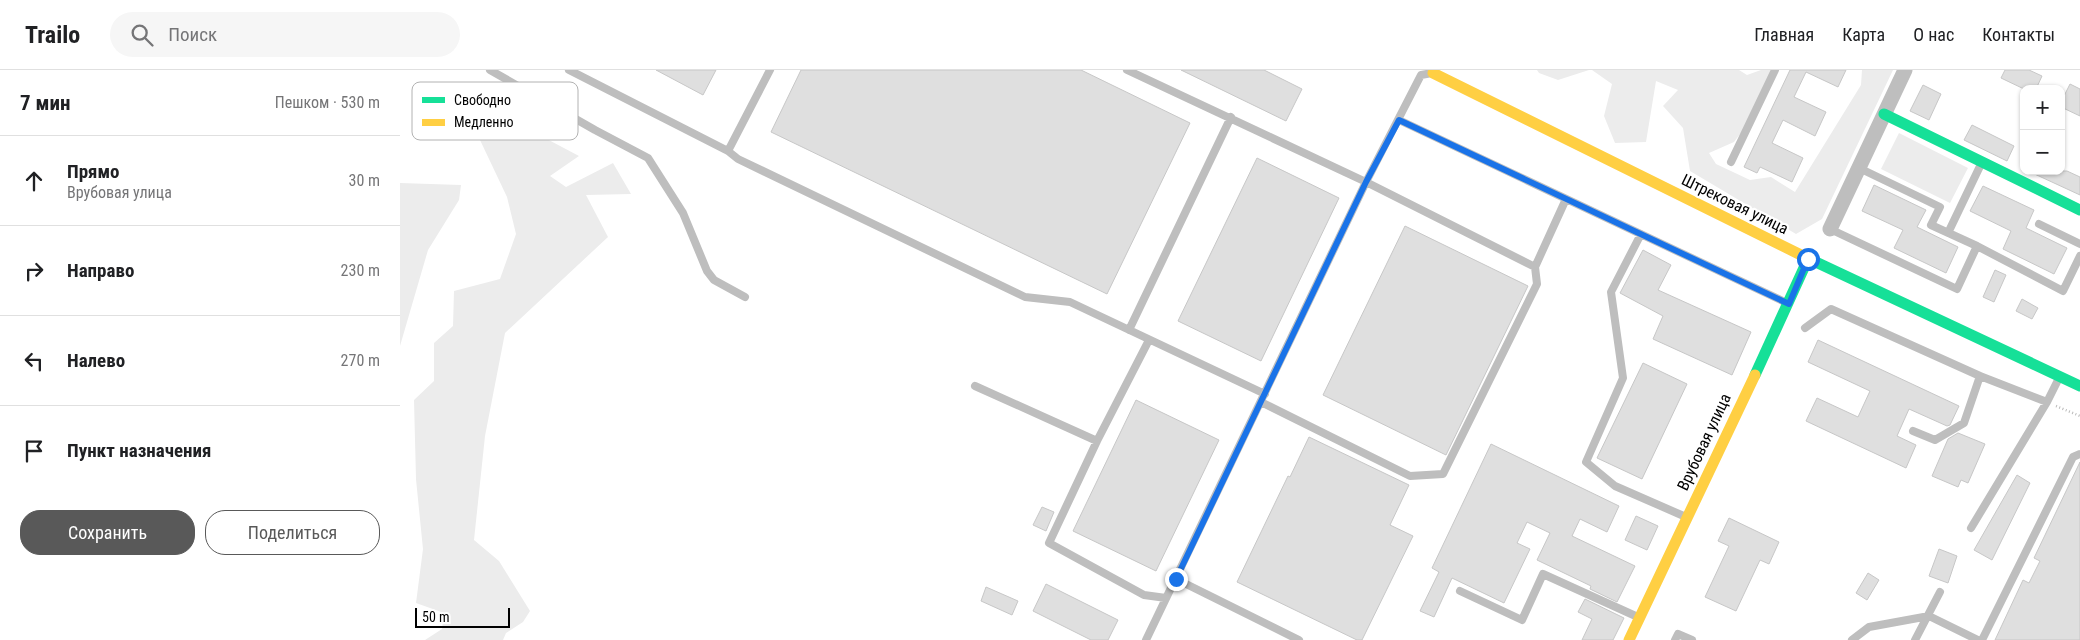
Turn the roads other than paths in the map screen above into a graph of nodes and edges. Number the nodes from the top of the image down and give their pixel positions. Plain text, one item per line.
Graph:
1 (490, 70) edge
2 (569, 70) edge
3 (770, 70) edge
4 (1127, 70) edge
5 (1775, 70) edge
6 (1905, 70) edge
7 (1433, 73) joint
8 (511, 82) edge
9 (1884, 114) junction
10 (1231, 117) junction
11 (578, 120) edge
12 (1399, 120) junction
13 (728, 151) junction
14 (1731, 162) dead end
15 (1982, 162) junction
16 (1859, 168) junction
17 (1366, 182) junction
18 (1566, 199) junction
19 (2080, 210) edge
20 (2039, 224) dead end
21 (1830, 229) joint
22 (1948, 233) junction
23 (1641, 234) junction
24 (2080, 244) edge
25 (1977, 246) junction
26 (2080, 256) edge
27 (1808, 259) junction
28 (1535, 267) junction
29 (745, 297) dead end
30 (1789, 304) junction
31 (1805, 328) dead end
32 (1129, 330) junction
33 (1150, 340) junction
34 (1980, 376) junction
35 (2060, 376) junction
36 (975, 386) dead end
37 (2080, 386) edge
38 (1265, 394) junction
39 (1261, 402) junction
40 (2047, 402) junction
41 (1913, 431) dead end
42 (1098, 442) junction
43 (2080, 454) edge
44 (1687, 518) junction
45 (1970, 528) dead end
46 (1176, 579) junction
47 (1460, 591) dead end
48 (1940, 592) dead end
49 (1166, 598) junction
50 (1929, 616) junction
51 (1640, 618) junction
52 (1146, 640) edge
53 (1299, 640) edge
54 (1629, 640) edge
55 (1676, 640) edge
56 (1692, 640) edge
57 (1852, 640) edge
58 (1915, 640) edge
59 (1978, 640) edge
60 (1982, 640) edge

1 - 8 lane
2 - 13 lane
3 - 13 lane
4 - 10 lane
5 - 14 lane
6 - 9 street
7 - 12 lane
7 - 27 street, Штрековая улица
9 - 15 street
9 - 16 street
10 - 17 lane
10 - 32 lane
11 - 29 lane
12 - 17 lane
12 - 18 lane
13 - 32 lane
15 - 19 street
15 - 22 lane
16 - 21 street
16 - 22 lane
17 - 28 lane
17 - 38 lane
18 - 23 lane
18 - 28 lane
20 - 24 lane
21 - 25 lane
22 - 25 lane
23 - 30 lane
23 - 44 lane
25 - 26 lane
27 - 30 street, Врубовая улица
27 - 35 street, Штрековая улица
28 - 39 lane
30 - 44 street, Врубовая улица
31 - 34 lane
32 - 33 lane
33 - 38 lane
33 - 42 lane
34 - 40 lane
34 - 41 lane
35 - 37 street, Штрековая улица
35 - 40 lane
36 - 42 lane
38 - 39 lane
39 - 46 lane
40 - 45 lane
42 - 49 lane
43 - 60 lane
44 - 51 street, Врубовая улица
46 - 49 lane
46 - 53 lane
47 - 51 lane
48 - 50 lane
49 - 52 lane
50 - 57 lane
50 - 58 lane
50 - 59 lane
51 - 54 street, Врубовая улица
55 - 56 lane

